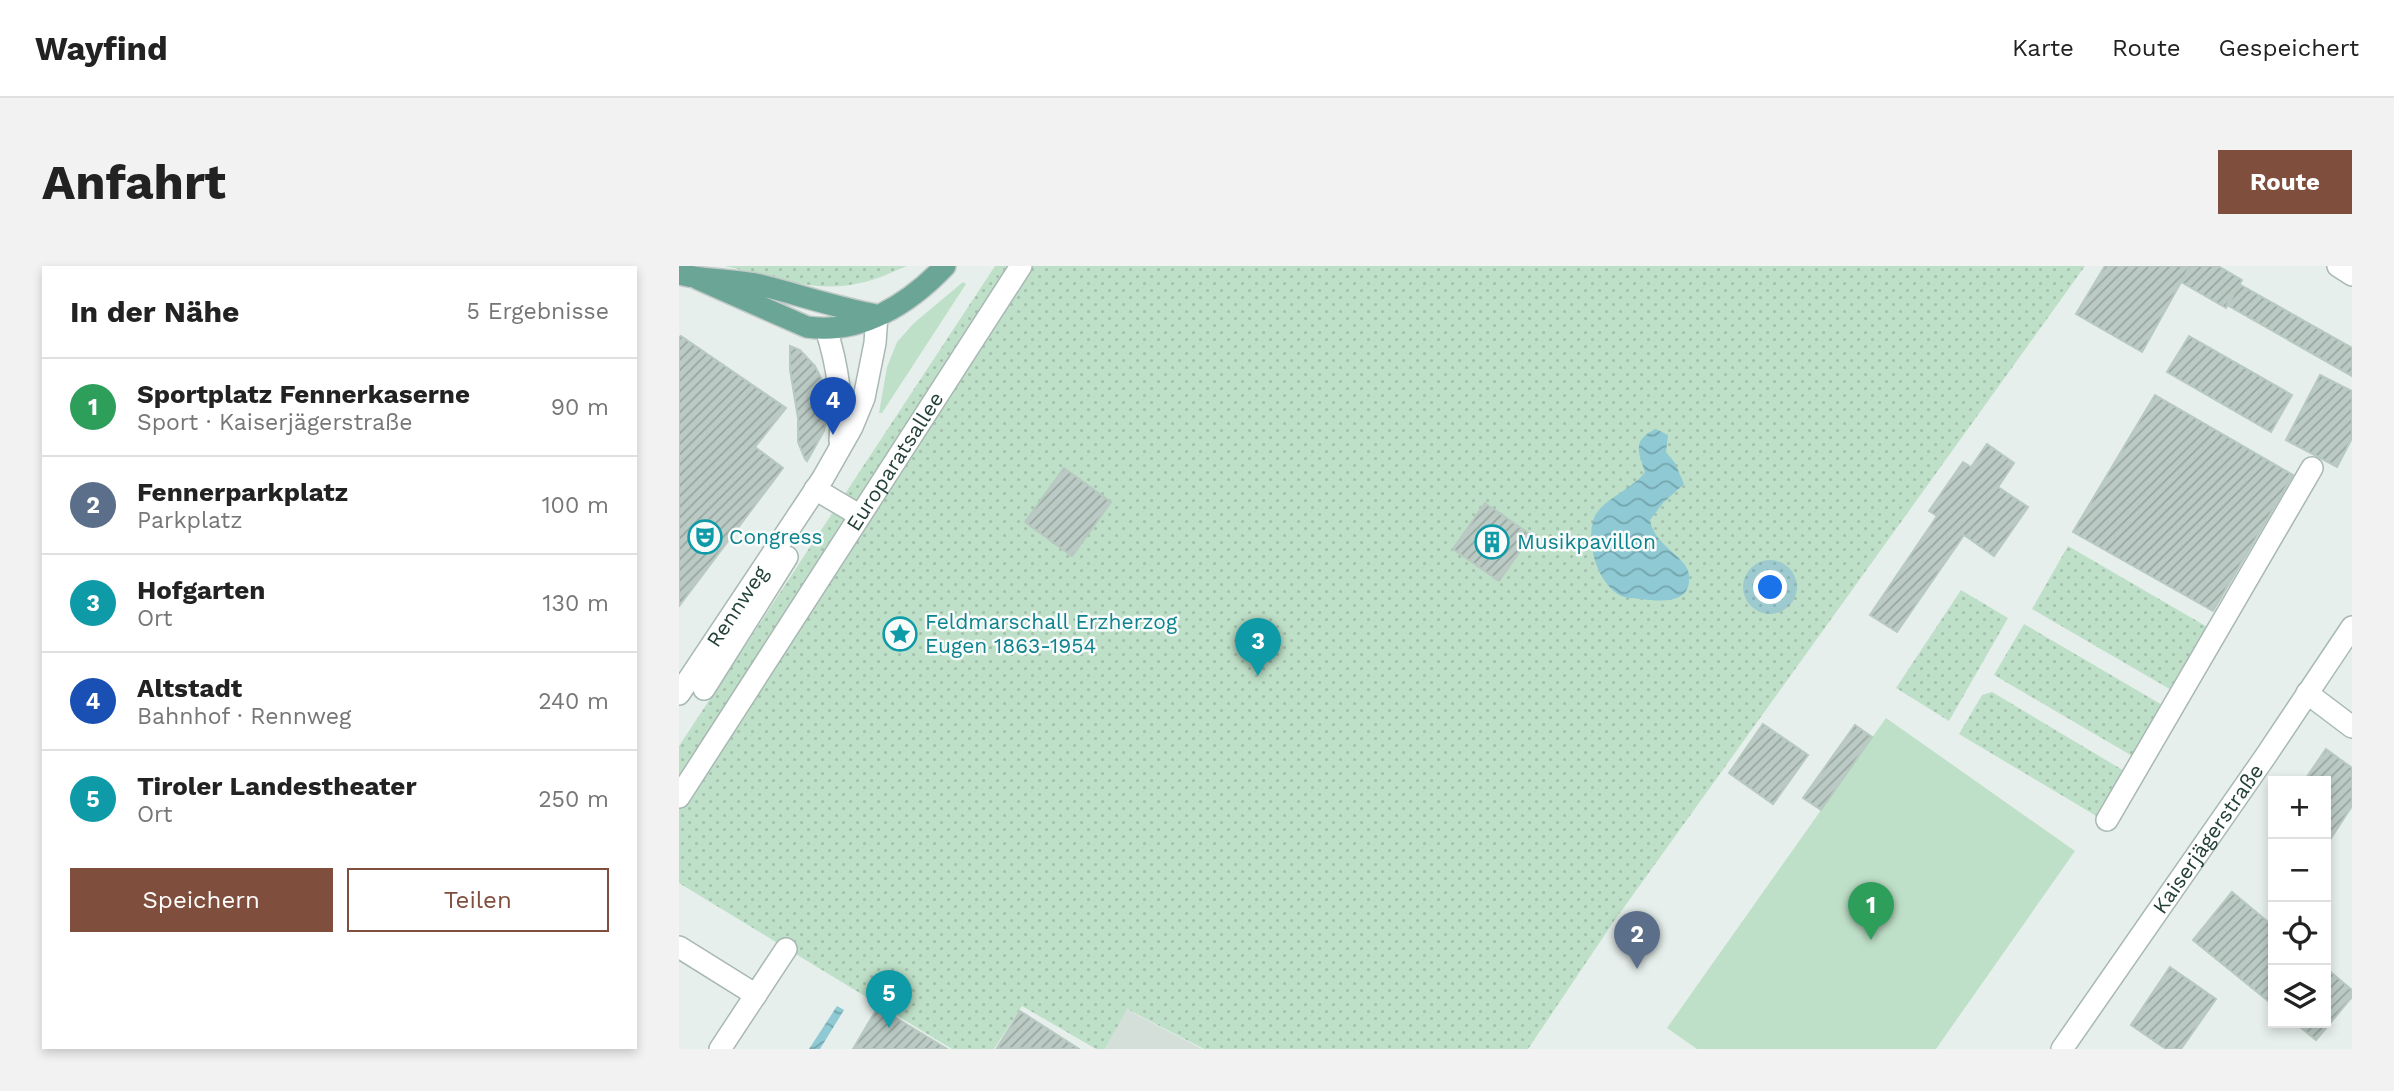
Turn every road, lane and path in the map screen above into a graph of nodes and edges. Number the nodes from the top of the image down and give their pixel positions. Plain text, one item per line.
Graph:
1 (945, 266) edge
2 (1021, 266) edge
3 (2337, 266) edge
4 (2352, 275) edge
5 (688, 277) edge
6 (877, 315) junction
7 (826, 329) junction
8 (840, 447) junction
9 (2312, 468) dead end
10 (815, 489) junction
11 (799, 514) junction
12 (859, 514) junction
13 (2352, 626) edge
14 (704, 689) dead end
15 (2308, 693) junction
16 (679, 694) edge
17 (2352, 727) edge
18 (679, 797) edge
19 (2107, 820) dead end
20 (679, 947) edge
21 (786, 950) dead end
22 (756, 995) junction
23 (2072, 1045) edge
24 (720, 1049) edge

1 - 6 main road
2 - 12 street, Europaratsallee
3 - 4 street
5 - 6 main road
5 - 7 main road
6 - 7 main road
6 - 8 street, Rennweg
7 - 8 street, Rennweg
8 - 10 street, Rennweg
9 - 19 street
10 - 11 street, Rennweg
10 - 12 street
11 - 14 street
11 - 16 street, Rennweg
12 - 18 street, Europaratsallee
13 - 15 street, Kaiserjägerstraße
15 - 17 street
15 - 23 street, Kaiserjägerstraße
20 - 22 street
21 - 22 street
22 - 24 street

